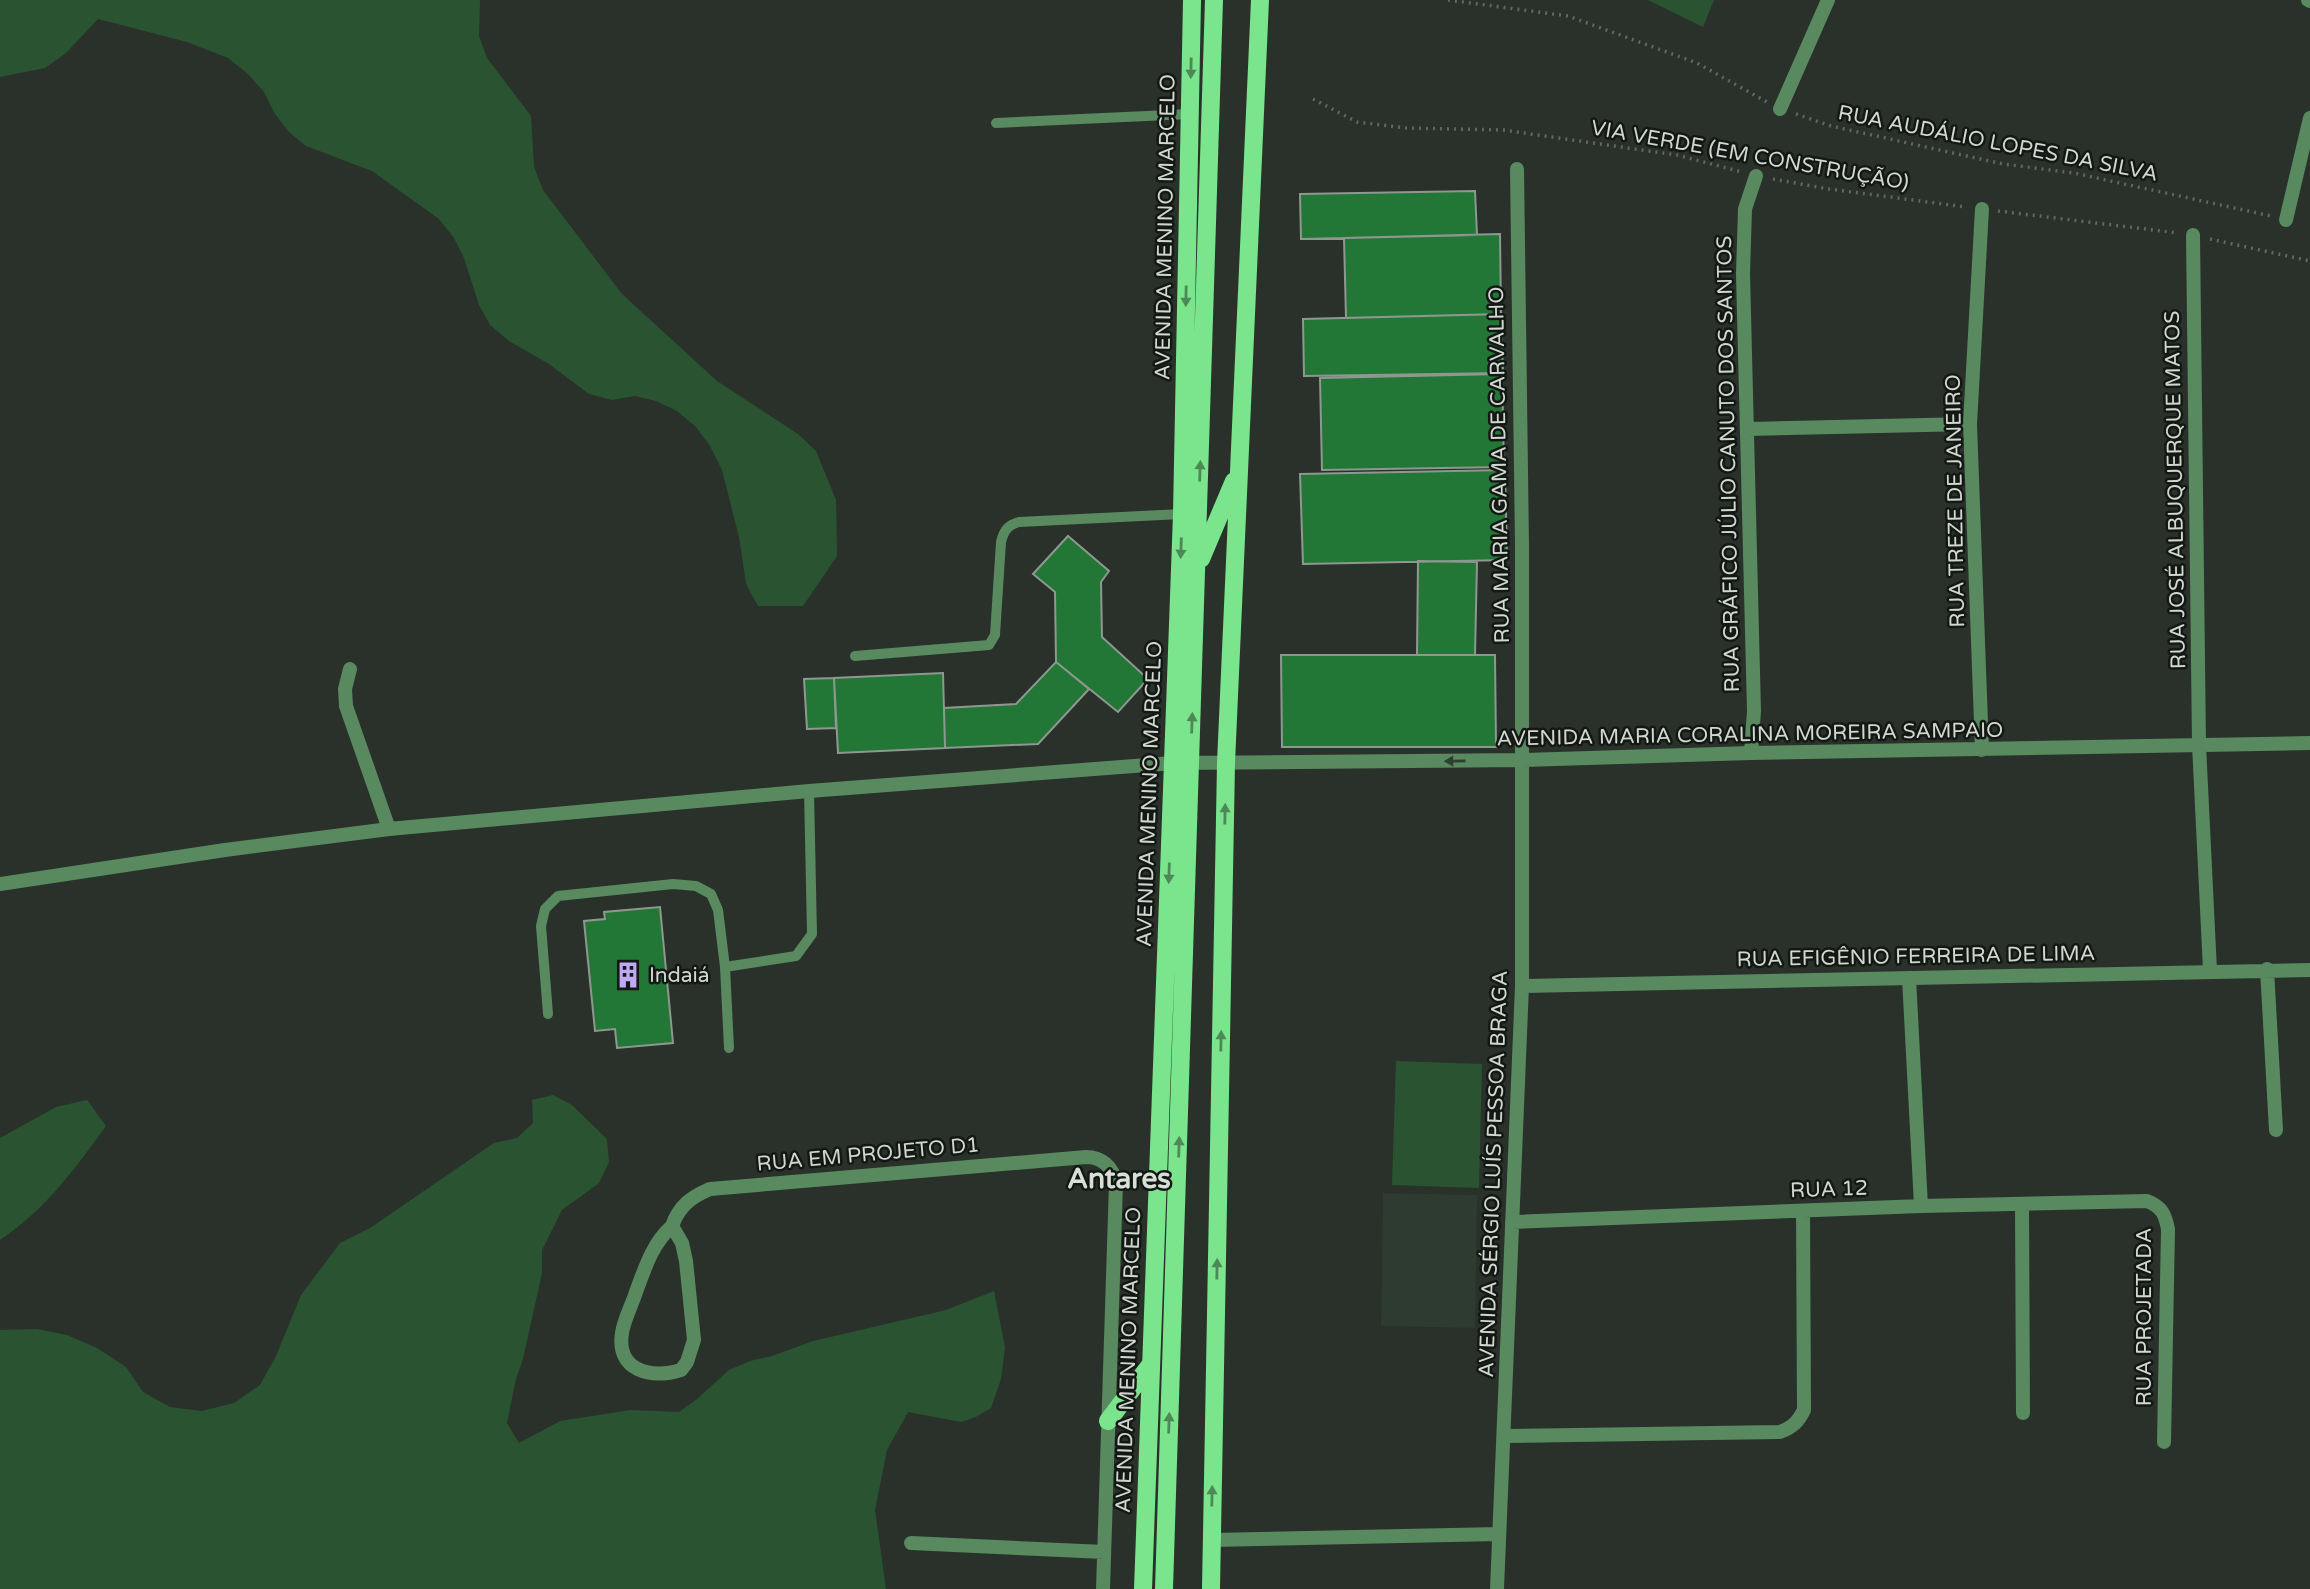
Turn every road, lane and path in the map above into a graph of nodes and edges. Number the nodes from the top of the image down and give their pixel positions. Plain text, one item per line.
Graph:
1 (1192, 0) edge
2 (1214, 0) edge
3 (1260, 0) edge
4 (1448, 0) edge
5 (1828, 0) edge
6 (1313, 99) dead end
7 (1780, 109) junction
8 (1190, 114) junction
9 (2310, 118) edge
10 (996, 123) dead end
11 (1517, 169) dead end
12 (1756, 176) junction
13 (1982, 209) junction
14 (2286, 219) joint
15 (2193, 235) junction
16 (2310, 261) edge
17 (1970, 424) junction
18 (1748, 429) junction
19 (1240, 469) junction
20 (1182, 514) junction
21 (1197, 568) junction
22 (855, 656) dead end
23 (350, 669) dead end
24 (2310, 743) edge
25 (2199, 745) junction
26 (1982, 750) junction
27 (1751, 753) junction
28 (1523, 760) junction
29 (1182, 763) junction
30 (1226, 763) junction
31 (810, 791) junction
32 (389, 829) junction
33 (0, 884) edge
34 (725, 967) junction
35 (2210, 970) junction
36 (2267, 970) junction
37 (2310, 970) edge
38 (1909, 978) junction
39 (1522, 986) junction
40 (548, 1014) dead end
41 (729, 1048) dead end
42 (2276, 1130) dead end
43 (1086, 1157) joint
44 (2147, 1201) joint
45 (2022, 1204) junction
46 (1921, 1206) junction
47 (1802, 1211) junction
48 (1512, 1222) junction
49 (671, 1226) junction
50 (1151, 1363) junction
51 (2023, 1413) dead end
52 (1108, 1421) junction
53 (1504, 1436) junction
54 (2164, 1442) dead end
55 (1499, 1534) junction
56 (1212, 1540) junction
57 (911, 1543) dead end
58 (1104, 1552) junction
59 (1103, 1589) edge
60 (1143, 1589) edge
61 (1164, 1589) edge
62 (1211, 1589) edge
63 (1497, 1589) edge

1 -> 8 main road, AVENIDA MENINO MARCELO
21 -> 2 main road, AVENIDA MENINO MARCELO
3 - 19 main road
4 - 7 path, RUA AUDÁLIO LOPES DA SILVA
5 - 7 street
6 - 12 path, VIA VERDE (EM CONSTRUÇÃO)
7 - 14 path, RUA AUDÁLIO LOPES DA SILVA
8 - 10 lane
8 -> 20 main road, AVENIDA MENINO MARCELO
9 - 14 street
11 - 28 street, RUA MARIA GAMA DE CARVALHO
12 - 13 path, VIA VERDE (EM CONSTRUÇÃO)
12 - 18 street, RUA GRÁFICO JÚLIO CANUTO DOS SANTOS
13 - 15 path, VIA VERDE (EM CONSTRUÇÃO)
13 - 17 street, RUA TREZE DE JANEIRO
15 - 16 path, VIA VERDE (EM CONSTRUÇÃO)
15 - 25 street, RUA JOSÉ ALBUQUERQUE MATOS
17 - 18 street
17 - 26 street, RUA TREZE DE JANEIRO
18 - 27 street, RUA GRÁFICO JÚLIO CANUTO DOS SANTOS
19 - 21 main road
19 - 30 main road
20 - 22 lane
20 -> 29 main road, AVENIDA MENINO MARCELO
29 -> 21 main road, AVENIDA MENINO MARCELO
23 - 32 street
24 - 25 street, AVENIDA MARIA CORALINA MOREIRA SAMPAIO
25 - 26 street, AVENIDA MARIA CORALINA MOREIRA SAMPAIO
25 - 35 street, RUA JOSÉ ALBUQUERQUE MATOS
26 - 27 street, AVENIDA MARIA CORALINA MOREIRA SAMPAIO
27 - 28 street, AVENIDA MARIA CORALINA MOREIRA SAMPAIO
28 -> 30 street, AVENIDA MARIA CORALINA MOREIRA SAMPAIO
28 - 39 street, AVENIDA SÉRGIO LUÍS PESSOA BRAGA
29 - 30 street, AVENIDA MARIA CORALINA MOREIRA SAMPAIO
29 - 31 street, AVENIDA MARIA CORALINA MOREIRA SAMPAIO
29 -> 50 main road, AVENIDA MENINO MARCELO
61 -> 29 main road, AVENIDA MENINO MARCELO
56 -> 30 main road
31 - 32 street, AVENIDA MARIA CORALINA MOREIRA SAMPAIO
31 - 34 lane
32 - 33 street, AVENIDA MARIA CORALINA MOREIRA SAMPAIO
34 - 40 lane
34 - 41 lane
35 - 36 street, RUA EFIGÊNIO FERREIRA DE LIMA
35 - 38 street, RUA EFIGÊNIO FERREIRA DE LIMA
36 - 37 street, RUA EFIGÊNIO FERREIRA DE LIMA
36 - 42 street
38 - 39 street, RUA EFIGÊNIO FERREIRA DE LIMA
38 - 46 street
39 - 48 street, AVENIDA SÉRGIO LUÍS PESSOA BRAGA
43 - 49 street, RUA EM PROJETO D1
43 - 52 street, AVENIDA MENINO MARCELO
44 - 45 street, RUA 12
44 - 54 street, RUA PROJETADA
45 - 46 street, RUA 12
45 - 51 street
46 - 47 street, RUA 12
47 - 48 street, RUA 12
47 - 53 street
48 - 53 street, AVENIDA SÉRGIO LUÍS PESSOA BRAGA
49 - 49 street, RUA EM PROJETO D1
50 - 52 main road
50 - 60 main road, AVENIDA MENINO MARCELO
52 - 58 street, AVENIDA MENINO MARCELO
53 - 55 street, AVENIDA SÉRGIO LUÍS PESSOA BRAGA
55 - 56 street
55 - 63 street, AVENIDA SÉRGIO LUÍS PESSOA BRAGA
56 - 62 main road
57 - 58 street
58 - 59 street, AVENIDA MENINO MARCELO

